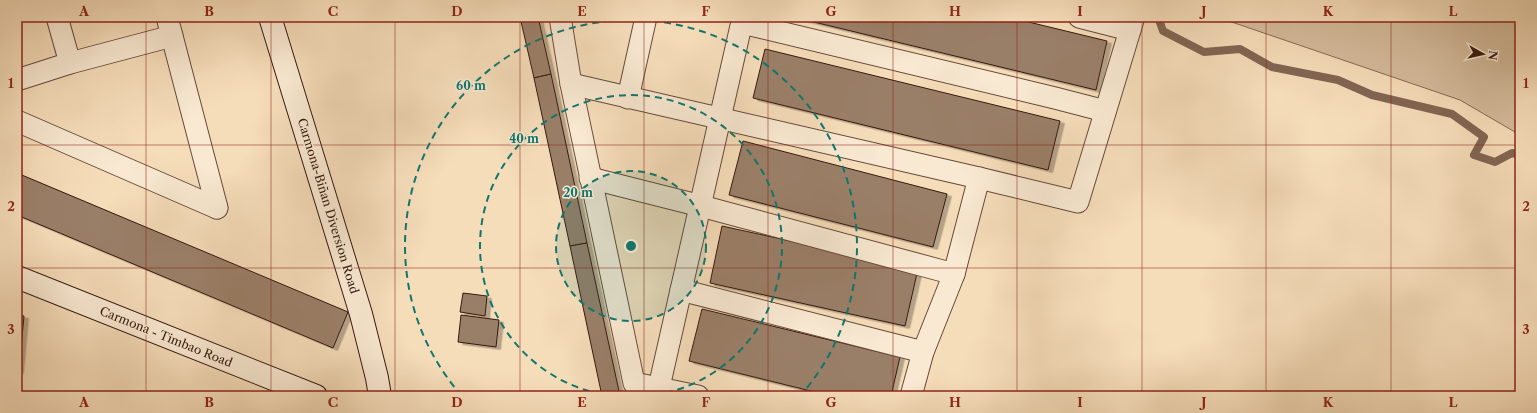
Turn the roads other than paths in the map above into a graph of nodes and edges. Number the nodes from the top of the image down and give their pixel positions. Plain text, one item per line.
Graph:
1 (57, 17) edge
2 (270, 17) edge
3 (560, 17) edge
4 (646, 17) edge
5 (1079, 17) edge
6 (743, 20) edge
7 (1132, 23) edge
8 (169, 26) edge
9 (70, 63) junction
10 (17, 80) edge
11 (571, 84) junction
12 (628, 98) junction
13 (1105, 111) junction
14 (720, 119) junction
15 (17, 121) edge
16 (590, 178) junction
17 (979, 178) junction
18 (701, 206) junction
19 (954, 274) junction
20 (17, 277) edge
21 (681, 290) junction
22 (923, 352) junction
23 (658, 392) edge
24 (316, 396) edge
25 (380, 396) edge
26 (698, 396) edge
27 (911, 396) edge

1 - 9 street
2 - 25 main road, Carmona-Biñan Diversion Road
3 - 11 street
4 - 12 street
5 - 7 street
6 - 13 street
6 - 14 street
7 - 13 street
8 - 9 street
8 - 15 street
9 - 10 street
11 - 12 street
11 - 16 street
12 - 14 street
13 - 17 street
14 - 17 street
14 - 18 street
16 - 18 street
16 - 23 street
17 - 19 street
18 - 19 street
18 - 21 street
19 - 22 street
20 - 24 main road, Carmona - Timbao Road
21 - 22 street
21 - 23 street
22 - 27 street
23 - 26 street

